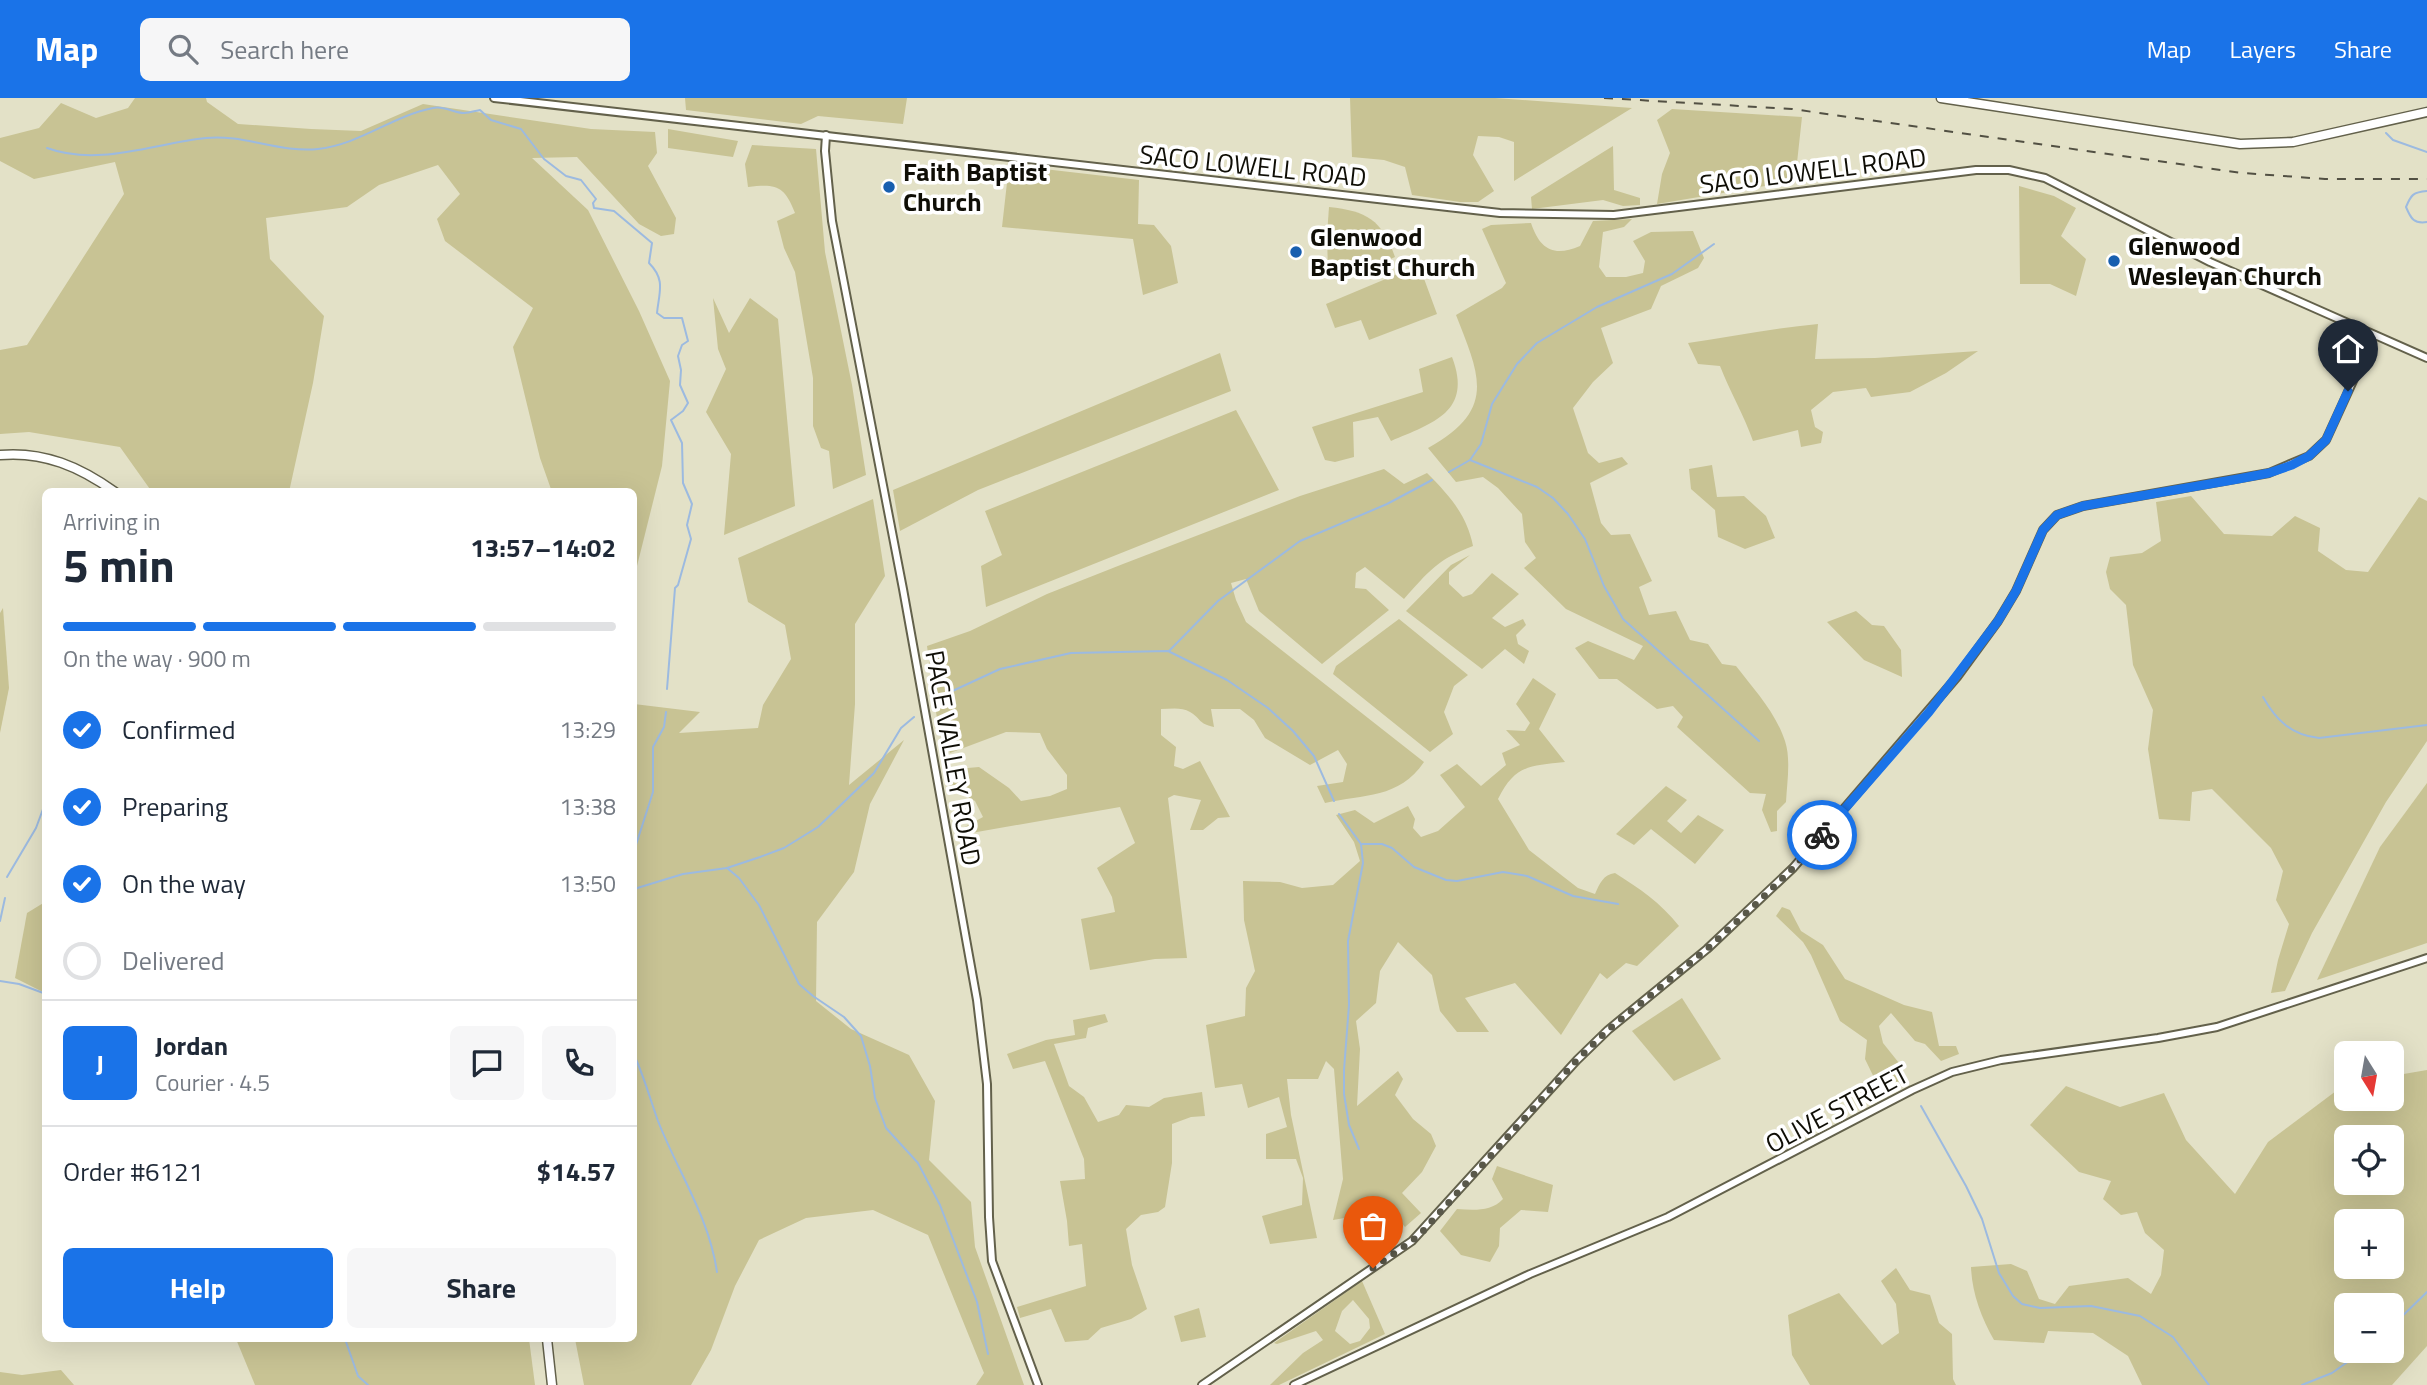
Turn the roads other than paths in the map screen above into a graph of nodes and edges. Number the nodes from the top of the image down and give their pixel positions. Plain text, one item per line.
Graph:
1 (494, 98) edge
2 (1941, 98) edge
3 (2427, 113) edge
4 (826, 135) junction
5 (2374, 335) junction
6 (2427, 358) edge
7 (0, 455) edge
8 (110, 488) edge
9 (2427, 958) edge
10 (547, 1342) edge
11 (552, 1385) edge
12 (1038, 1385) edge
13 (1202, 1385) edge
14 (1294, 1385) edge

1 - 4 street, SACO LOWELL ROAD
2 - 3 main road
4 - 5 street, SACO LOWELL ROAD
4 - 12 street, PACE VALLEY ROAD
5 - 6 street, SACO LOWELL ROAD
5 - 13 street
7 - 8 main road
9 - 14 street, OLIVE STREET
10 - 11 main road

